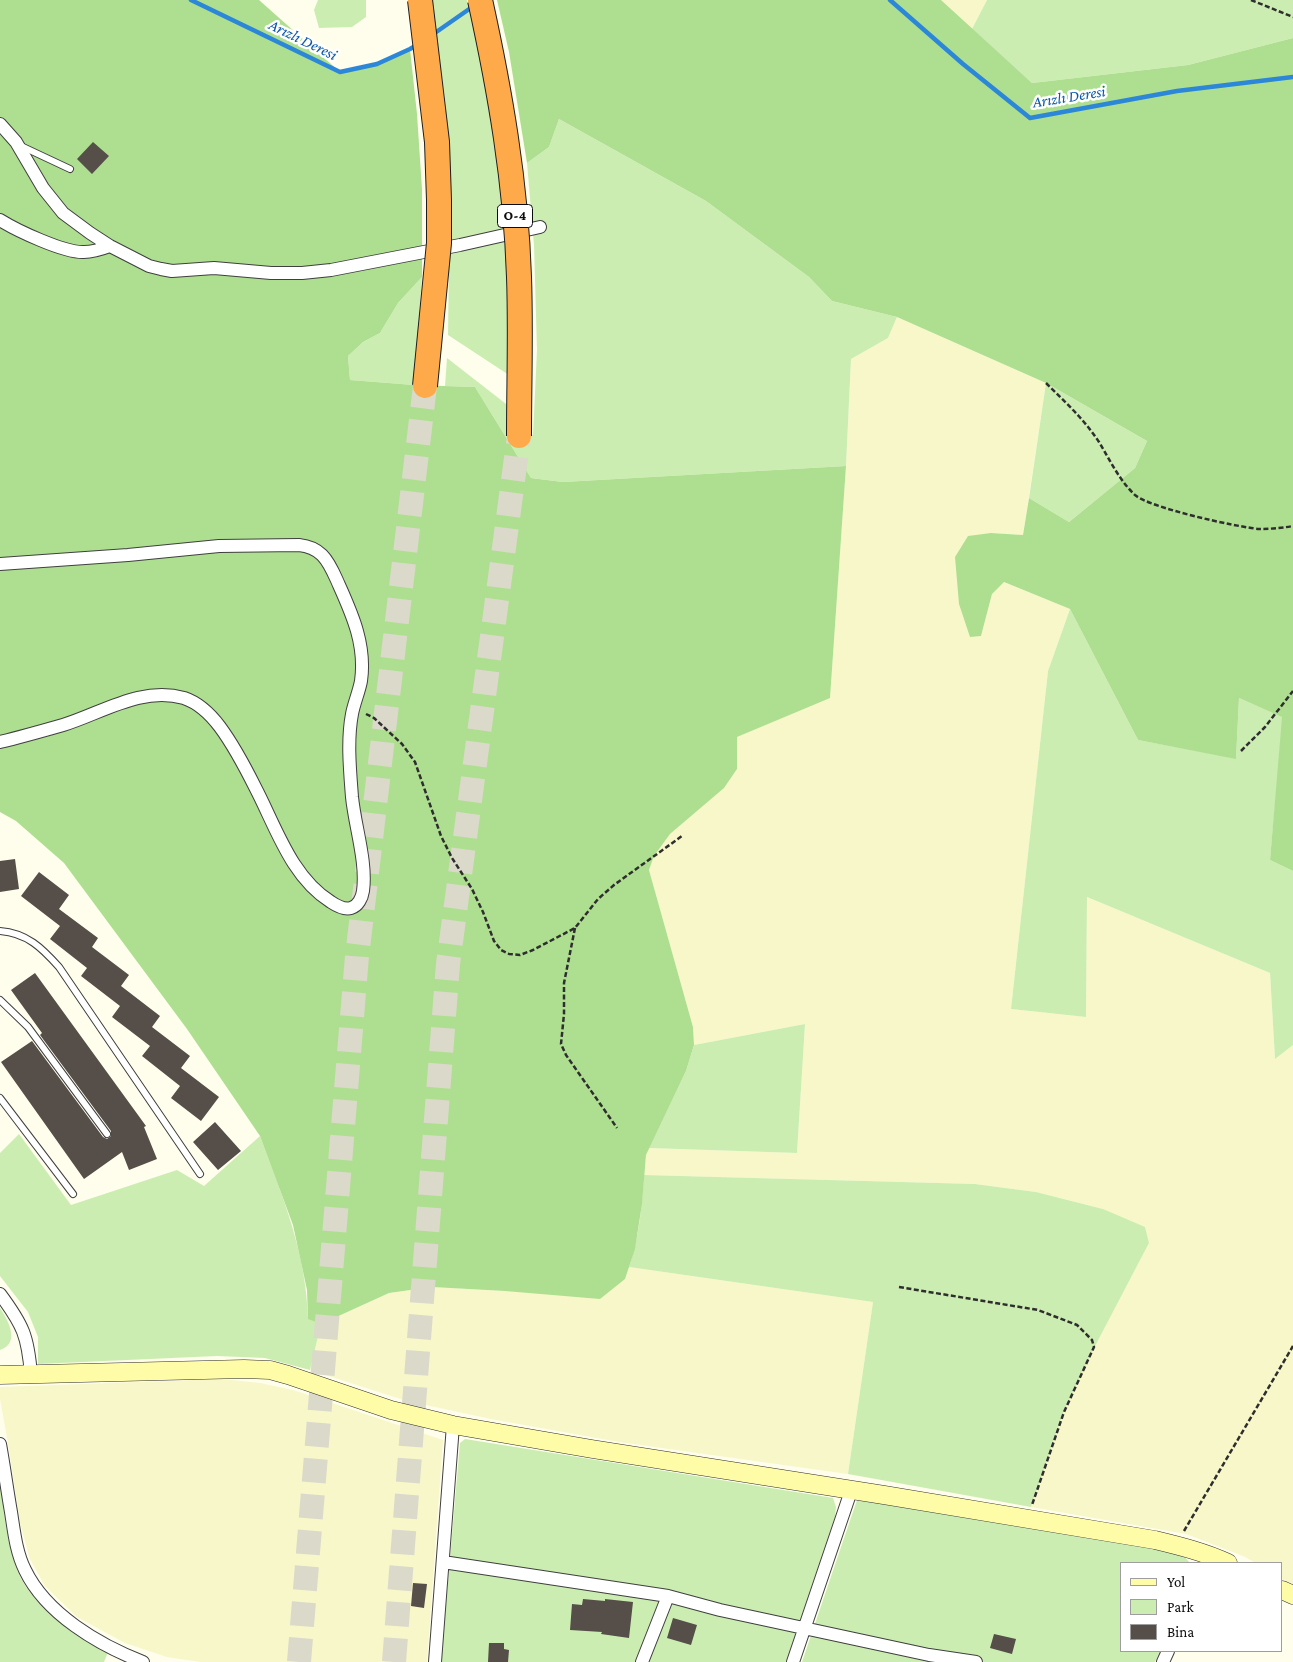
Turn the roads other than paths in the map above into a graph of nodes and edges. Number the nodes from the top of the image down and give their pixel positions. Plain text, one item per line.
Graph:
1 (420, 0) edge
2 (480, 0) edge
3 (0, 124) edge
4 (18, 144) junction
5 (70, 168) dead end
6 (0, 220) edge
7 (540, 227) dead end
8 (110, 246) junction
9 (425, 386) tunnel mouth
10 (519, 436) tunnel mouth
11 (0, 564) edge
12 (0, 742) edge
13 (0, 931) edge
14 (0, 1000) edge
15 (0, 1098) edge
16 (107, 1134) dead end
17 (200, 1174) dead end
18 (73, 1194) dead end
19 (0, 1294) edge
20 (31, 1375) junction
21 (0, 1376) edge
22 (454, 1426) junction
23 (0, 1444) edge
24 (851, 1491) junction
25 (1210, 1559) edge
26 (443, 1562) junction
27 (1224, 1562) edge
28 (668, 1596) junction
29 (805, 1628) junction
30 (143, 1662) edge
31 (435, 1662) edge
32 (642, 1662) edge
33 (794, 1662) edge
34 (976, 1662) edge

1 - 9 highway, bridge
2 - 10 highway, O-4, bridge
3 - 4 street
4 - 5 lane
4 - 8 street
6 - 8 street
7 - 8 street
11 - 12 street
13 - 17 lane
14 - 16 lane
15 - 18 lane
19 - 20 street
20 - 21 street
20 - 22 street
22 - 24 street
22 - 26 street
23 - 30 street
24 - 25 street
24 - 29 street
25 - 27 street
26 - 28 street
26 - 31 street
28 - 29 street
28 - 32 street
29 - 33 street
29 - 34 street

